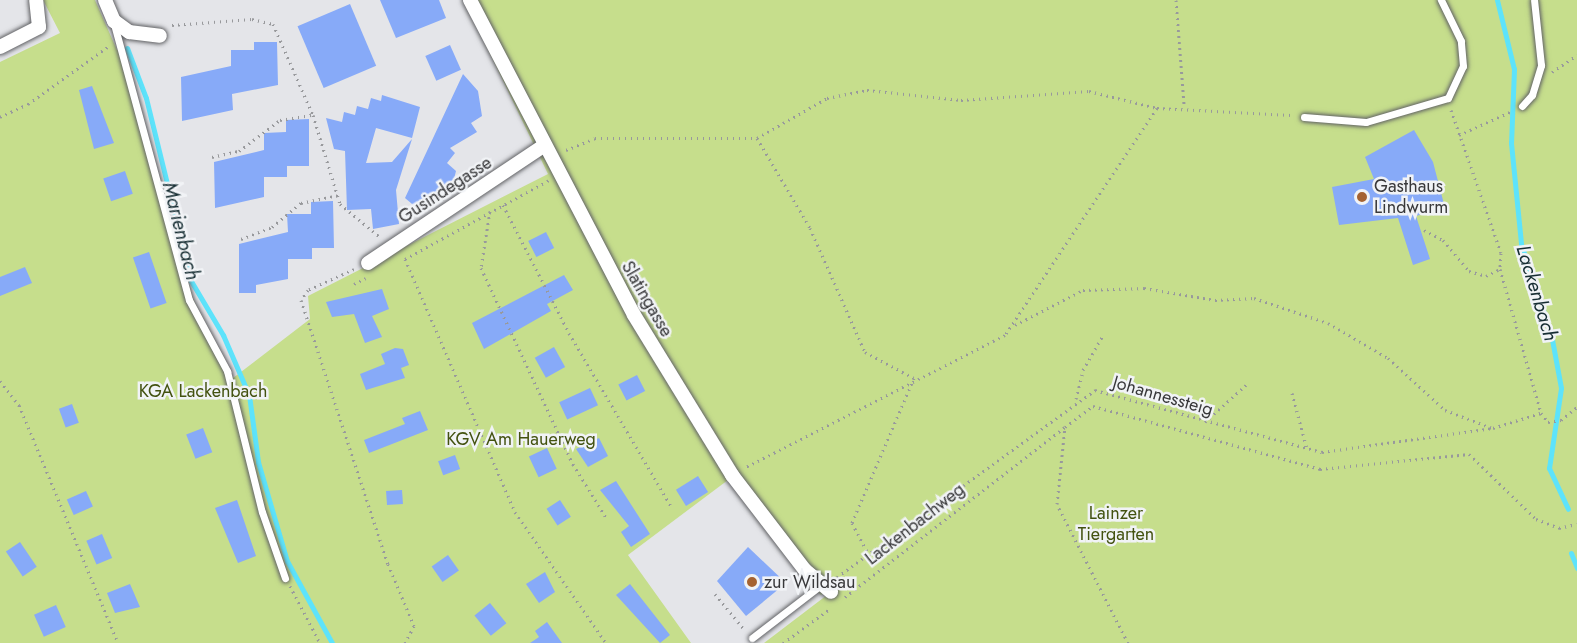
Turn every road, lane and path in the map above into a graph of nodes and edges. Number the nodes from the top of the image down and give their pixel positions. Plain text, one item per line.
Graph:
1 (36, 0) edge
2 (105, 0) edge
3 (470, 0) edge
4 (1176, 0) edge
5 (1441, 0) edge
6 (1534, 0) edge
7 (114, 21) junction
8 (160, 36) joint
9 (118, 39) junction
10 (0, 47) edge
11 (1576, 54) edge
12 (1538, 83) junction
13 (1448, 98) junction
14 (1184, 105) junction
15 (1522, 105) dead end
16 (1157, 108) junction
17 (313, 115) junction
18 (1504, 115) dead end
19 (0, 117) edge
20 (1304, 117) joint
21 (1460, 135) junction
22 (757, 138) junction
23 (546, 153) junction
24 (212, 157) dead end
25 (558, 175) junction
26 (338, 195) junction
27 (503, 205) junction
28 (490, 211) junction
29 (1424, 230) dead end
30 (241, 239) dead end
31 (396, 244) junction
32 (405, 259) junction
33 (394, 264) dead end
34 (371, 268) junction
35 (1500, 269) junction
36 (354, 284) dead end
37 (1013, 326) junction
38 (1103, 336) dead end
39 (914, 378) junction
40 (0, 381) edge
41 (1248, 383) dead end
42 (1292, 393) dead end
43 (1077, 399) junction
44 (1577, 407) edge
45 (1540, 412) junction
46 (1205, 422) junction
47 (1065, 427) junction
48 (1493, 428) junction
49 (1307, 449) junction
50 (732, 475) junction
51 (670, 506) dead end
52 (607, 519) dead end
53 (1577, 525) edge
54 (870, 557) junction
55 (285, 578) joint
56 (827, 588) junction
57 (715, 594) dead end
58 (752, 638) joint
59 (118, 643) edge
60 (320, 643) edge
61 (405, 643) edge
62 (606, 643) edge
63 (783, 643) edge
64 (1128, 643) edge

1 - 10 street
2 - 7 street
3 - 23 street, Slatingasse
4 - 14 path
5 - 13 lane
6 - 12 lane
7 - 8 street
7 - 9 lane
8 - 17 path
9 - 19 path
9 - 55 lane
11 - 12 path
12 - 15 lane
13 - 20 lane
13 - 21 path
14 - 16 path
14 - 20 path
16 - 22 path
16 - 37 path
17 - 24 path
17 - 26 path
18 - 21 path
21 - 35 path
22 - 23 path
22 - 39 path
23 - 25 street, Slatingasse
23 - 31 street, Gusindegasse
25 - 27 path
25 - 50 street, Slatingasse
26 - 30 path
26 - 31 path
27 - 28 path
27 - 51 path
28 - 32 path
28 - 52 path
29 - 35 path
31 - 34 street, Gusindegasse
32 - 33 path
32 - 62 path
34 - 36 path
34 - 61 path
35 - 45 path
37 - 39 path
37 - 48 path
38 - 43 path
39 - 50 path
39 - 54 path
40 - 59 path
41 - 46 path
42 - 49 path
43 - 46 path, Johannessteig
43 - 54 path, Johannessteig
44 - 45 path
45 - 48 path, Johannessteig
46 - 49 path, Johannessteig
47 - 53 path, Lackenbachweg
47 - 63 path, Lackenbachweg
47 - 64 path
48 - 49 path, Johannessteig
50 - 56 street, Slatingasse
54 - 56 path, Johannessteig
55 - 60 path
56 - 58 lane
57 - 58 path

